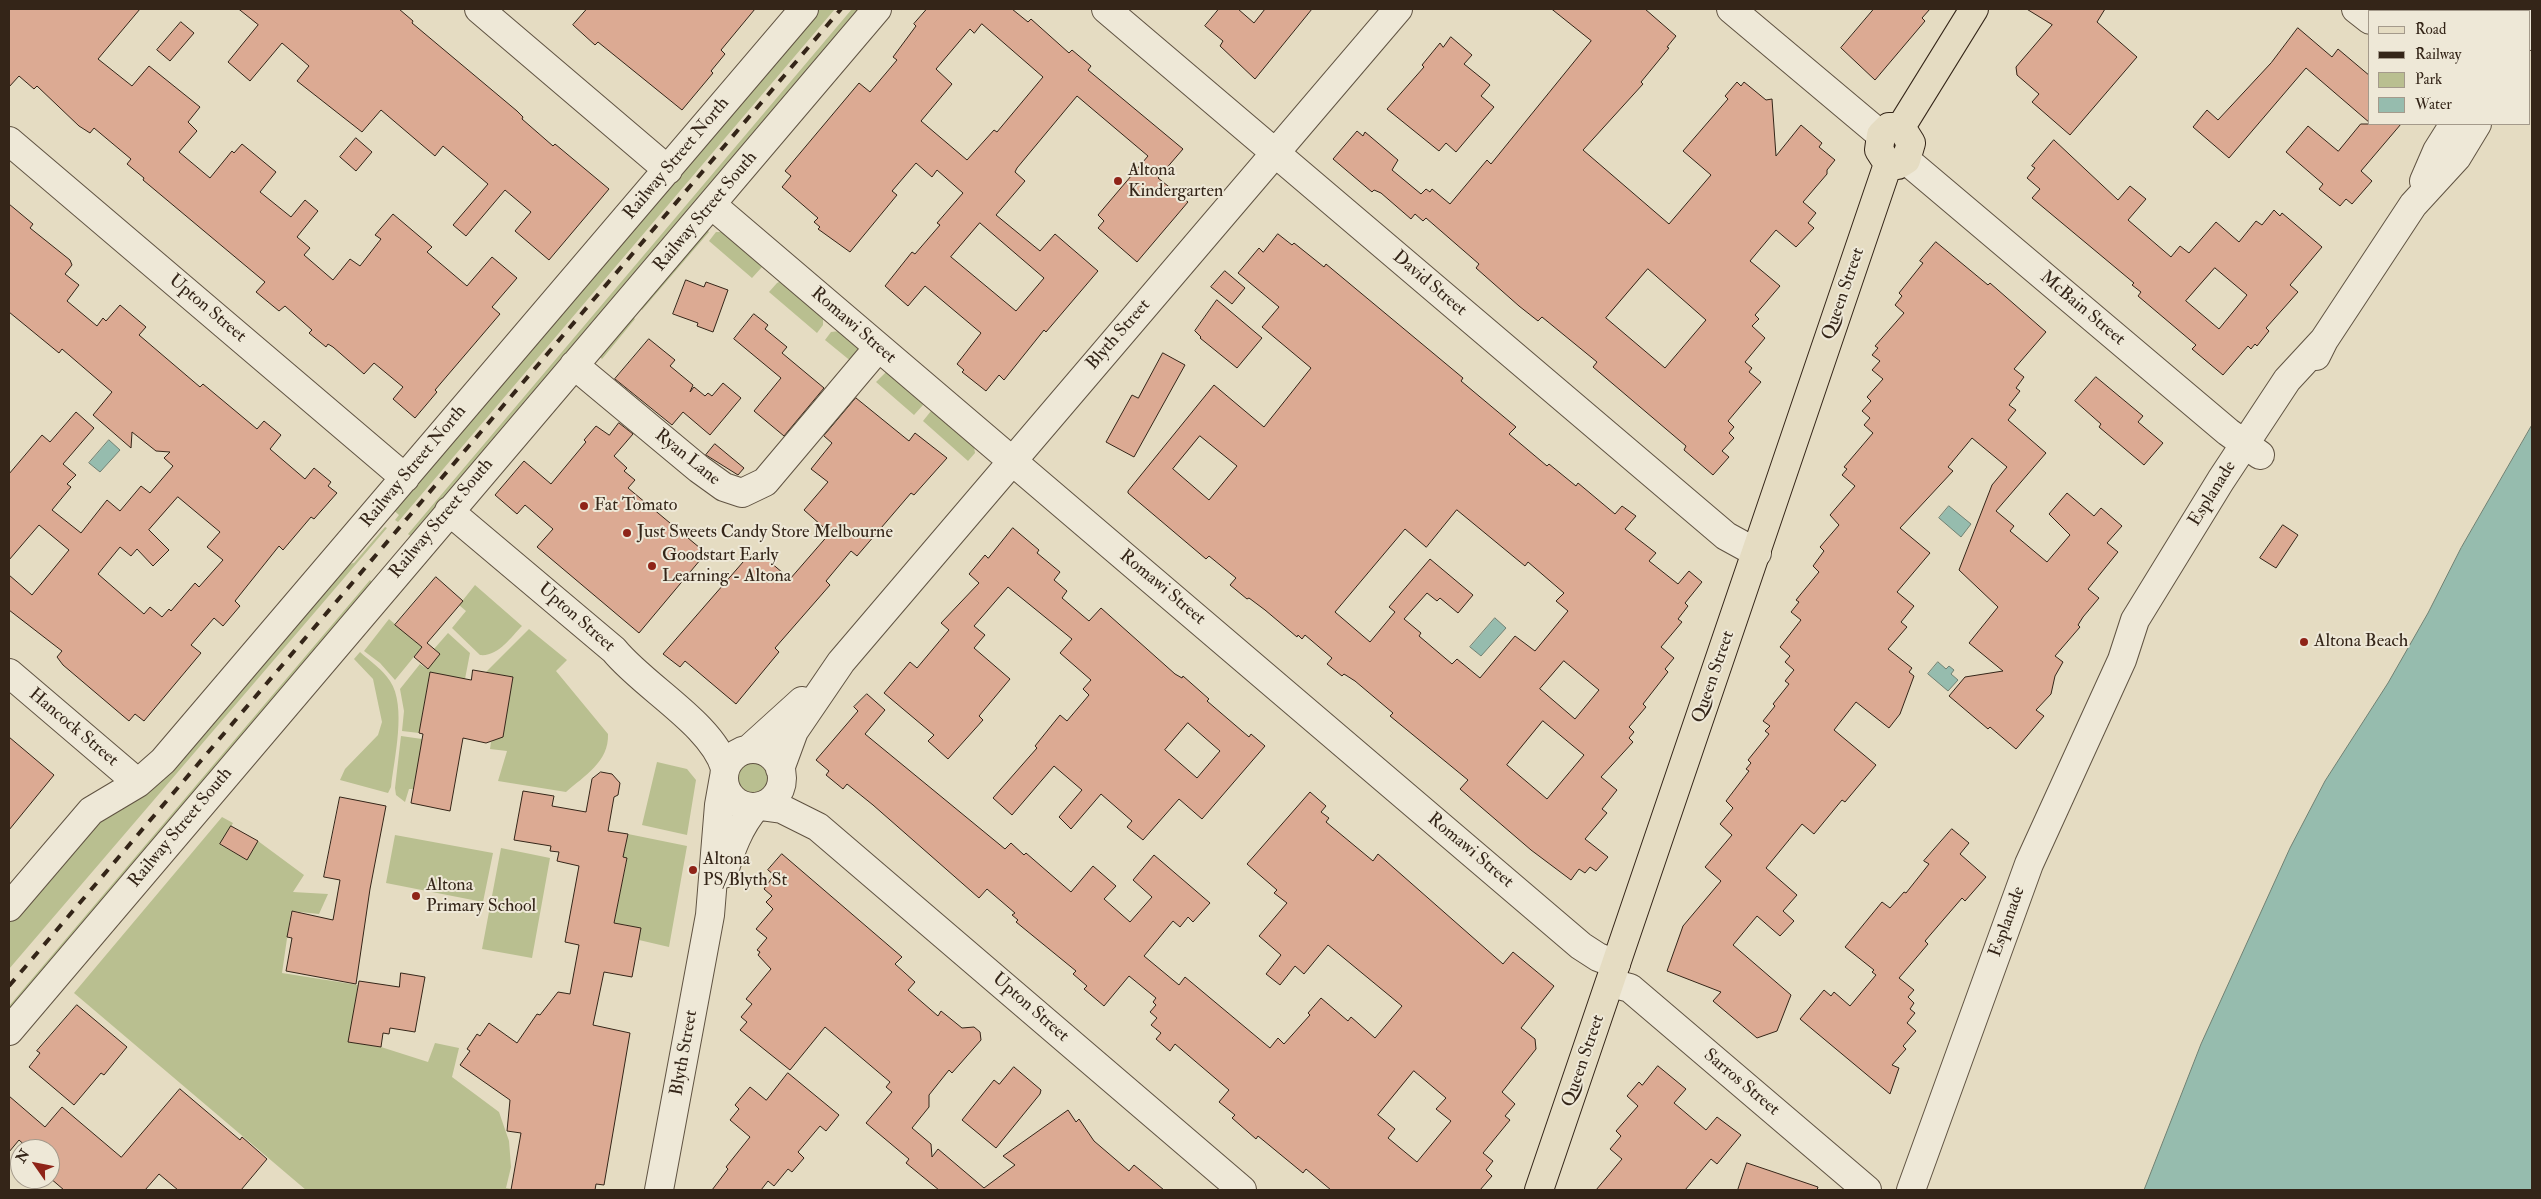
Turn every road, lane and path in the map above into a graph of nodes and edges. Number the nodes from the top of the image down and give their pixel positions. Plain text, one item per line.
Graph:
1 (479, 9) edge
2 (804, 9) edge
3 (877, 9) edge
4 (1106, 9) edge
5 (1398, 9) edge
6 (1731, 9) edge
7 (1974, 9) edge
8 (2356, 9) edge
9 (2368, 18) edge
10 (2453, 125) edge
11 (2476, 125) edge
12 (1891, 131) junction
13 (9, 141) edge
14 (1276, 153) junction
15 (1897, 162) junction
16 (668, 170) junction
17 (712, 205) junction
18 (2413, 205) junction
19 (878, 348) junction
20 (574, 365) junction
21 (2252, 450) junction
22 (1012, 460) junction
23 (404, 478) junction
24 (449, 511) junction
25 (1757, 553) junction
26 (841, 662) junction
27 (9, 673) edge
28 (735, 761) junction
29 (781, 773) junction
30 (138, 783) junction
31 (758, 806) junction
32 (818, 827) junction
33 (9, 908) edge
34 (710, 915) junction
35 (1613, 974) junction
36 (9, 1031) edge
37 (659, 1190) edge
38 (1242, 1190) edge
39 (1539, 1190) edge
40 (1867, 1190) edge
41 (1911, 1190) edge

1 - 16 street
2 - 16 street, Railway Street North
3 - 17 street, Railway Street South
4 - 14 street, David Street
5 - 14 street, Blyth Street
6 - 12 street
7 - 12 main road
8 - 9 street
10 - 18 street, Esplanade
11 - 18 street, Esplanade
12 - 15 main road
13 - 23 street, Upton Street
14 - 22 street, Blyth Street
14 - 25 street, David Street
15 - 21 street, McBain Street
15 - 25 main road, Queen Street
16 - 23 street, Railway Street North
17 - 19 street, Romawi Street
17 - 20 street, Railway Street South
18 - 21 street, Esplanade
19 - 20 street, Ryan Lane
19 - 22 street, Romawi Street
20 - 24 street, Railway Street South
21 - 41 street, Esplanade
22 - 26 street, Blyth Street
22 - 35 street, Romawi Street
23 - 30 street, Railway Street North
24 - 28 street, Upton Street
24 - 36 street, Railway Street South
25 - 35 main road, Queen Street
26 - 28 street, Blyth Street
26 - 29 street, Blyth Street
27 - 30 street, Hancock Street
28 - 29 street
28 - 31 street
28 - 34 street, Blyth Street
29 - 31 street
29 - 32 street, Upton Street
30 - 33 street, Railway Street North
31 - 32 street, Upton Street
31 - 34 street, Blyth Street
32 - 38 street, Upton Street
34 - 37 street, Blyth Street
35 - 39 main road, Queen Street
35 - 40 street, Sarros Street

